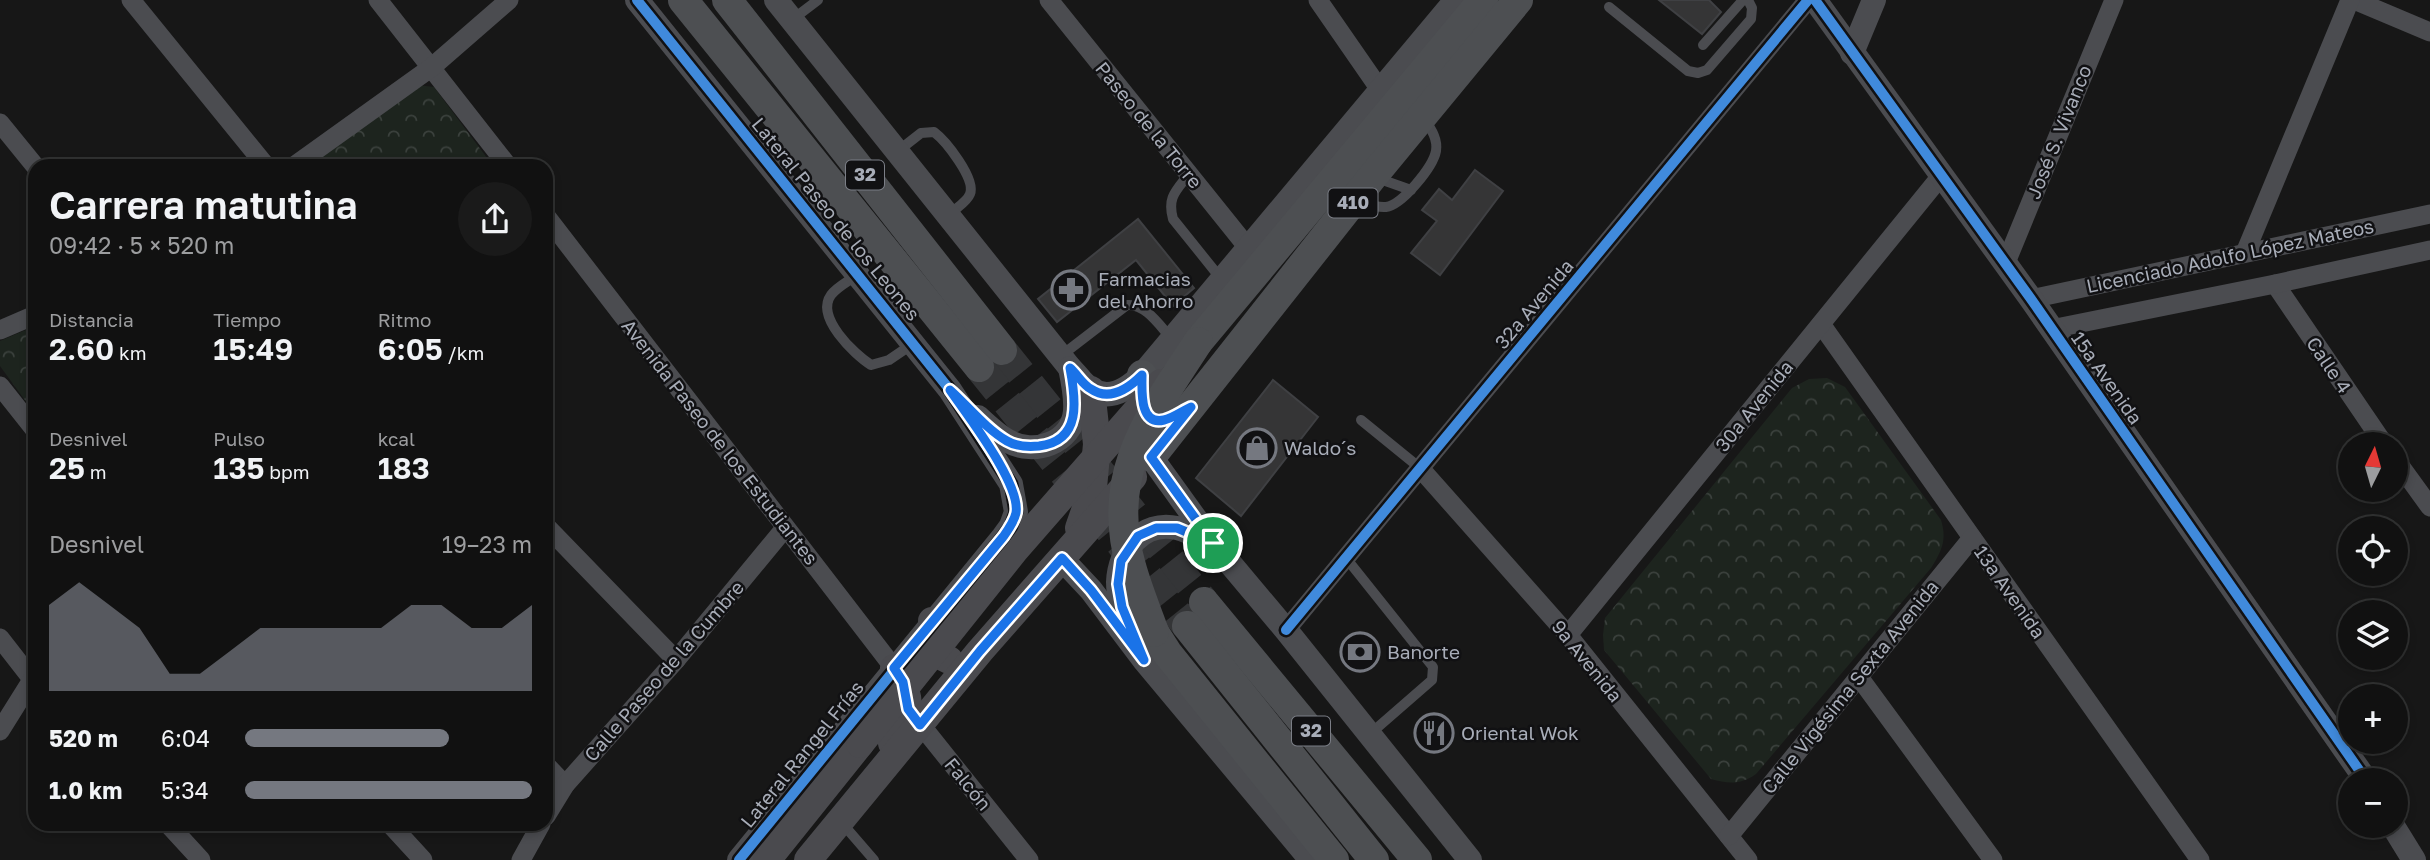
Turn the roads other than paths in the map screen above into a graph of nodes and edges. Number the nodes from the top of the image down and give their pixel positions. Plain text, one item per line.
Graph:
1 (131, 0) edge
2 (378, 0) edge
3 (509, 0) edge
4 (637, 0) edge
5 (683, 0) edge
6 (727, 0) edge
7 (776, 0) edge
8 (818, 0) edge
9 (1049, 0) edge
10 (1318, 0) edge
11 (1456, 0) edge
12 (1483, 0) edge
13 (1518, 0) edge
14 (1745, 0) edge
15 (1808, 0) edge
16 (1815, 0) edge
17 (1874, 0) edge
18 (2114, 0) edge
19 (2352, 0) edge
20 (1609, 7) dead end
21 (792, 20) junction
22 (2430, 32) edge
23 (1703, 45) dead end
24 (1852, 53) junction
25 (432, 67) junction
26 (1381, 91) junction
27 (1422, 117) junction
28 (0, 123) edge
29 (897, 151) junction
30 (29, 159) edge
31 (260, 159) edge
32 (304, 159) edge
33 (503, 159) edge
34 (1189, 174) junction
35 (1941, 176) junction
36 (1364, 188) junction
37 (1411, 190) junction
38 (2430, 214) edge
39 (948, 215) junction
40 (553, 225) edge
41 (1249, 249) junction
42 (2430, 250) edge
43 (2245, 253) junction
44 (2005, 265) junction
45 (858, 274) junction
46 (1222, 280) junction
47 (2275, 284) junction
48 (2031, 299) junction
49 (28, 318) edge
50 (1821, 324) junction
51 (2051, 329) junction
52 (0, 330) edge
53 (1185, 340) junction
54 (914, 344) junction
55 (1066, 362) junction
56 (1142, 375) junction
57 (0, 386) edge
58 (950, 390) junction
59 (1091, 390) junction
60 (1191, 407) junction
61 (1361, 420) dead end
62 (28, 421) edge
63 (2376, 432) edge
64 (1151, 457) junction
65 (1000, 465) joint
66 (1420, 468) junction
67 (2408, 477) edge
68 (2430, 507) edge
69 (785, 528) junction
70 (553, 533) edge
71 (1972, 538) junction
72 (1213, 543) junction
73 (1068, 549) junction
74 (1346, 558) junction
75 (932, 621) junction
76 (1286, 630) junction
77 (1568, 635) junction
78 (0, 638) edge
79 (980, 651) junction
80 (676, 660) junction
81 (1144, 660) junction
82 (894, 668) junction
83 (28, 672) edge
84 (1859, 677) junction
85 (28, 688) edge
86 (914, 717) junction
87 (0, 731) edge
88 (1369, 734) junction
89 (2358, 768) edge
90 (553, 772) edge
91 (565, 785) junction
92 (553, 805) edge
93 (845, 814) junction
94 (174, 831) edge
95 (396, 831) edge
96 (537, 831) edge
97 (1729, 836) junction
98 (2400, 838) edge
99 (201, 860) edge
100 (423, 860) edge
101 (522, 860) edge
102 (739, 860) edge
103 (767, 860) edge
104 (808, 860) edge
105 (874, 860) edge
106 (1029, 860) edge
107 (1311, 860) edge
108 (1334, 860) edge
109 (1374, 860) edge
110 (1417, 860) edge
111 (1469, 860) edge
112 (1748, 860) edge
113 (1993, 860) edge
114 (2200, 860) edge
115 (2414, 860) edge

1 - 31 street
2 - 25 street
3 - 25 street
4 - 45 street, Lateral Paseo de los Leones
5 - 6 main road, 32
7 - 21 street
8 - 21 lane
9 - 34 street, Paseo de la Torre
10 - 26 street
11 - 26 street
12 - 53 main road, 410
13 - 27 main road, 410
14 - 20 lane
14 - 23 lane
15 - 66 street, 32a Avenida
16 - 24 street, 15a Avenida
17 - 24 street
18 - 44 street, José S. Vivanco
19 - 22 street
19 - 43 street
21 - 29 street
24 - 35 street, 15a Avenida
25 - 32 street
25 - 33 street
26 - 41 street
27 - 36 main road, 410
27 - 37 lane
28 - 30 street
29 - 39 street
29 - 39 lane
34 - 41 street, Paseo de la Torre
34 - 46 lane
35 - 44 street, 15a Avenida
35 - 50 street, 30a Avenida
36 - 37 lane
36 - 37 lane
36 - 60 main road, 410
38 - 43 street, Licenciado Adolfo López Mateos
39 - 55 street
40 - 69 street, Avenida Paseo de los Estudiantes
41 - 46 street
42 - 47 street, Licenciado Adolfo López Mateos
43 - 48 street, Licenciado Adolfo López Mateos
44 - 48 street, 15a Avenida
45 - 54 street, Lateral Paseo de los Leones
45 - 54 lane
46 - 53 street
47 - 51 street, Licenciado Adolfo López Mateos
47 - 63 street, Calle 4
48 - 51 street, 15a Avenida
49 - 52 street
50 - 71 street, 13a Avenida
50 - 77 street, 30a Avenida
51 - 89 street, 15a Avenida
53 - 55 lane
53 - 56 street
53 - 103 main road, 410, bridge
53 - 108 main road, bridge
54 - 58 street, Lateral Paseo de los Leones
55 - 58 street
55 - 59 street
56 - 59 street
56 - 60 main road
57 - 62 street
58 - 65 street, Lateral Paseo de los Leones
59 - 73 main road
60 - 64 main road, 410
61 - 66 lane
64 - 72 street
64 - 73 main road, 410
65 - 75 street, Lateral Rangel Frías
66 - 74 street, 32a Avenida
66 - 77 street, 9a Avenida
67 - 68 street
69 - 80 street, Calle Paseo de la Cumbre
69 - 82 street, Avenida Paseo de los Estudiantes
70 - 80 street
71 - 84 street, Calle Vigésima Sexta Avenida
71 - 114 street, 13a Avenida
72 - 76 street
72 - 81 street
73 - 79 main road, 410
73 - 81 street
74 - 76 street, 32a Avenida
74 - 88 lane
75 - 79 main road
75 - 82 street, Lateral Rangel Frías
76 - 88 street
77 - 97 street, 9a Avenida
78 - 83 street
79 - 86 main road, 410
80 - 91 street, Calle Paseo de la Cumbre
81 - 107 street
82 - 86 main road
82 - 102 street, Lateral Rangel Frías
84 - 97 street, Calle Vigésima Sexta Avenida
84 - 113 street
85 - 87 street
86 - 93 main road
86 - 106 street, Falcón
88 - 111 street
90 - 91 street
91 - 92 street, Calle Paseo de la Cumbre
93 - 104 main road
93 - 105 lane
94 - 99 street
95 - 100 street
96 - 101 street
97 - 112 street, 9a Avenida
98 - 115 street
109 - 110 main road, 32

